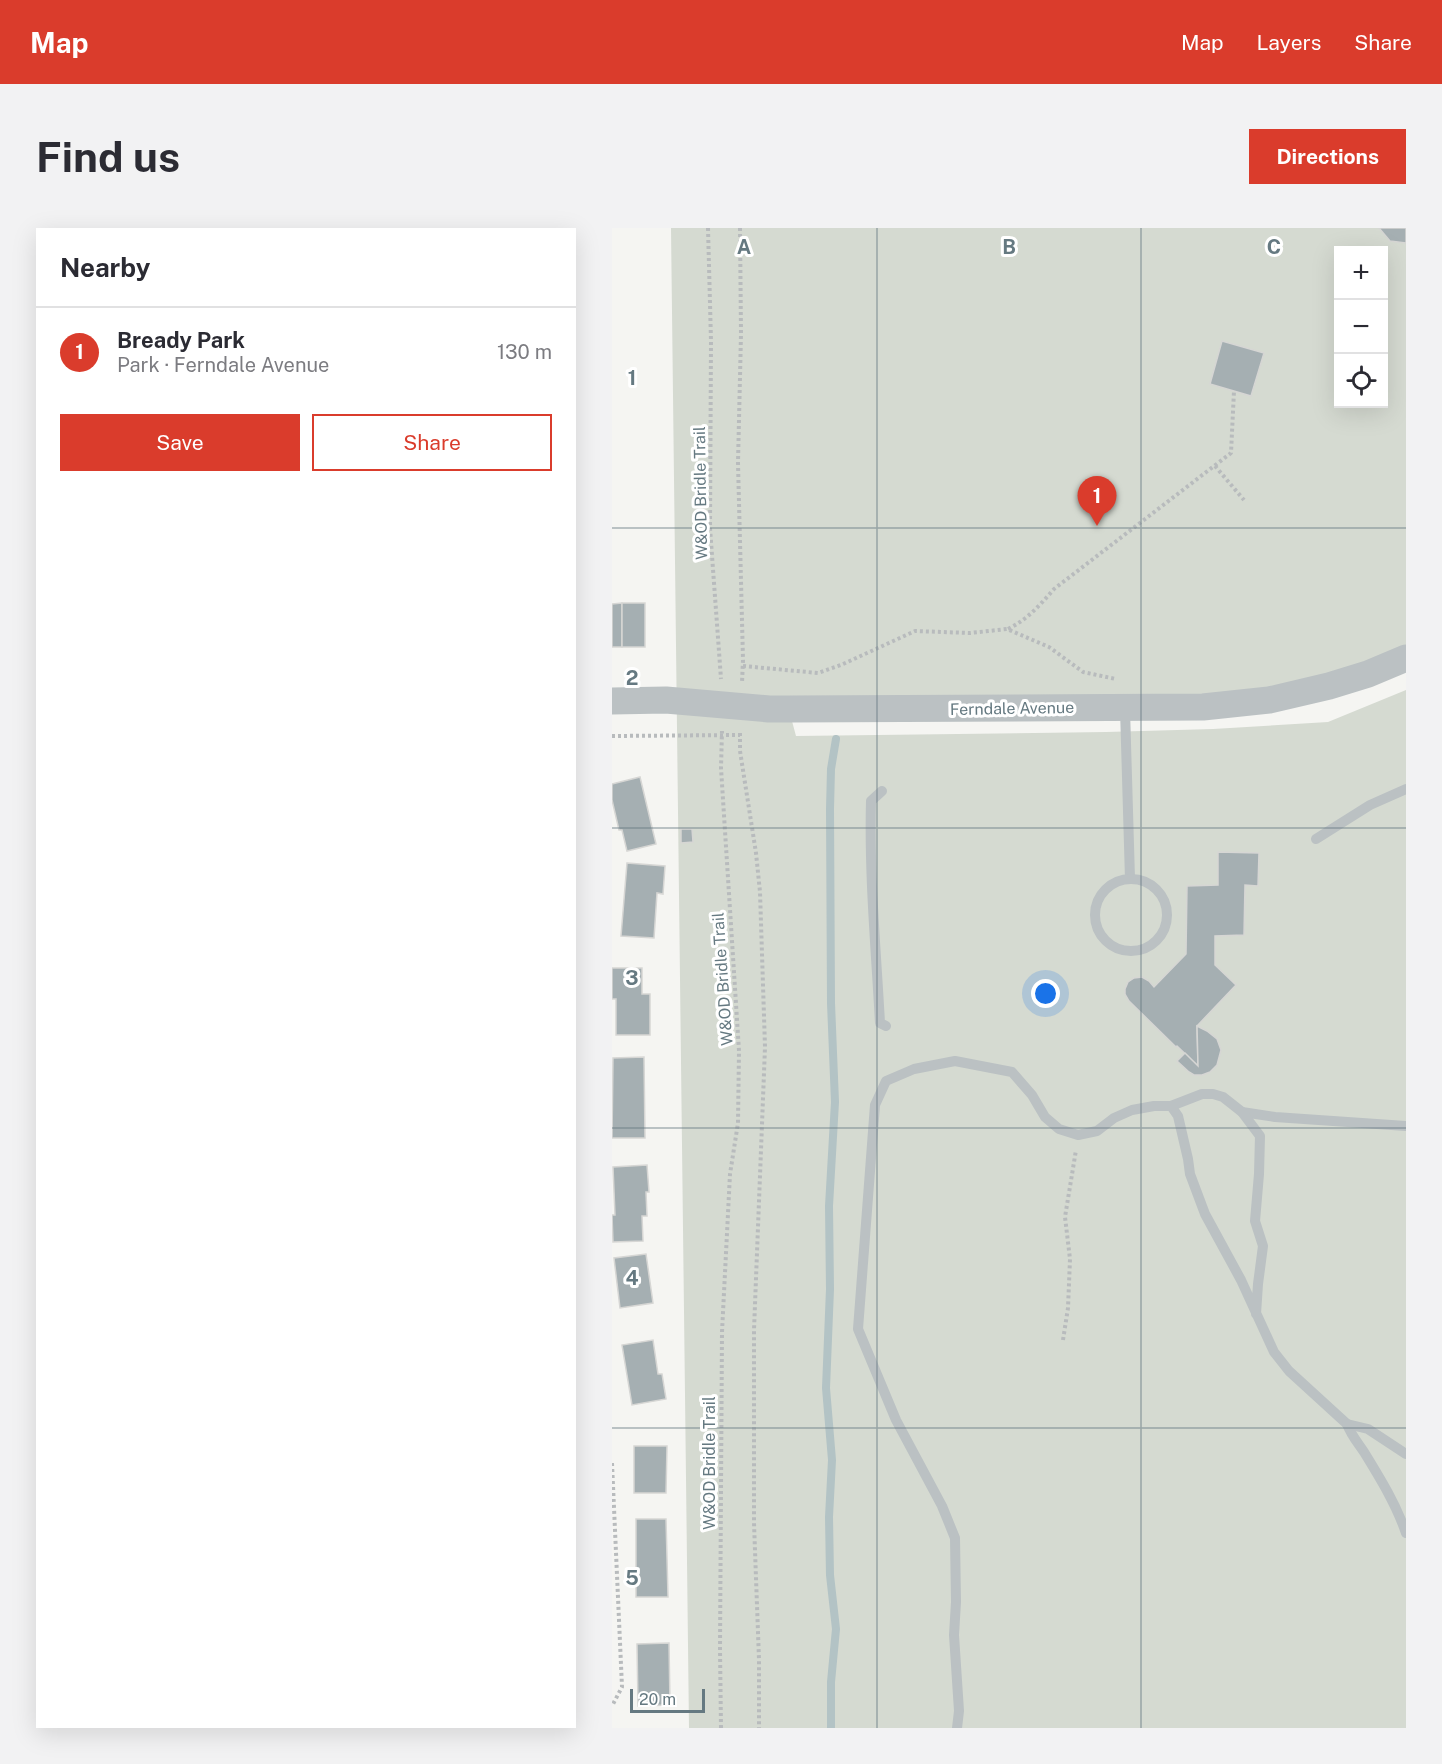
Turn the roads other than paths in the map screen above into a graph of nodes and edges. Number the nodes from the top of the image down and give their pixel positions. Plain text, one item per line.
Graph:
1 (1406, 658) edge
2 (612, 701) edge
3 (1125, 707) junction
4 (1406, 789) edge
5 (882, 791) dead end
6 (1316, 839) dead end
7 (1130, 879) junction
8 (886, 1026) dead end
9 (1171, 1106) junction
10 (1242, 1112) junction
11 (1406, 1126) edge
12 (1256, 1314) junction
13 (1347, 1424) junction
14 (1406, 1454) edge
15 (1406, 1533) edge
16 (957, 1728) edge

1 - 3 street, Ferndale Avenue
2 - 3 street, Ferndale Avenue
3 - 7 lane
4 - 6 lane
5 - 8 lane
7 - 7 lane
9 - 10 lane
9 - 12 lane
9 - 16 lane
10 - 11 lane
10 - 12 lane
12 - 13 lane
13 - 14 lane
13 - 15 lane

